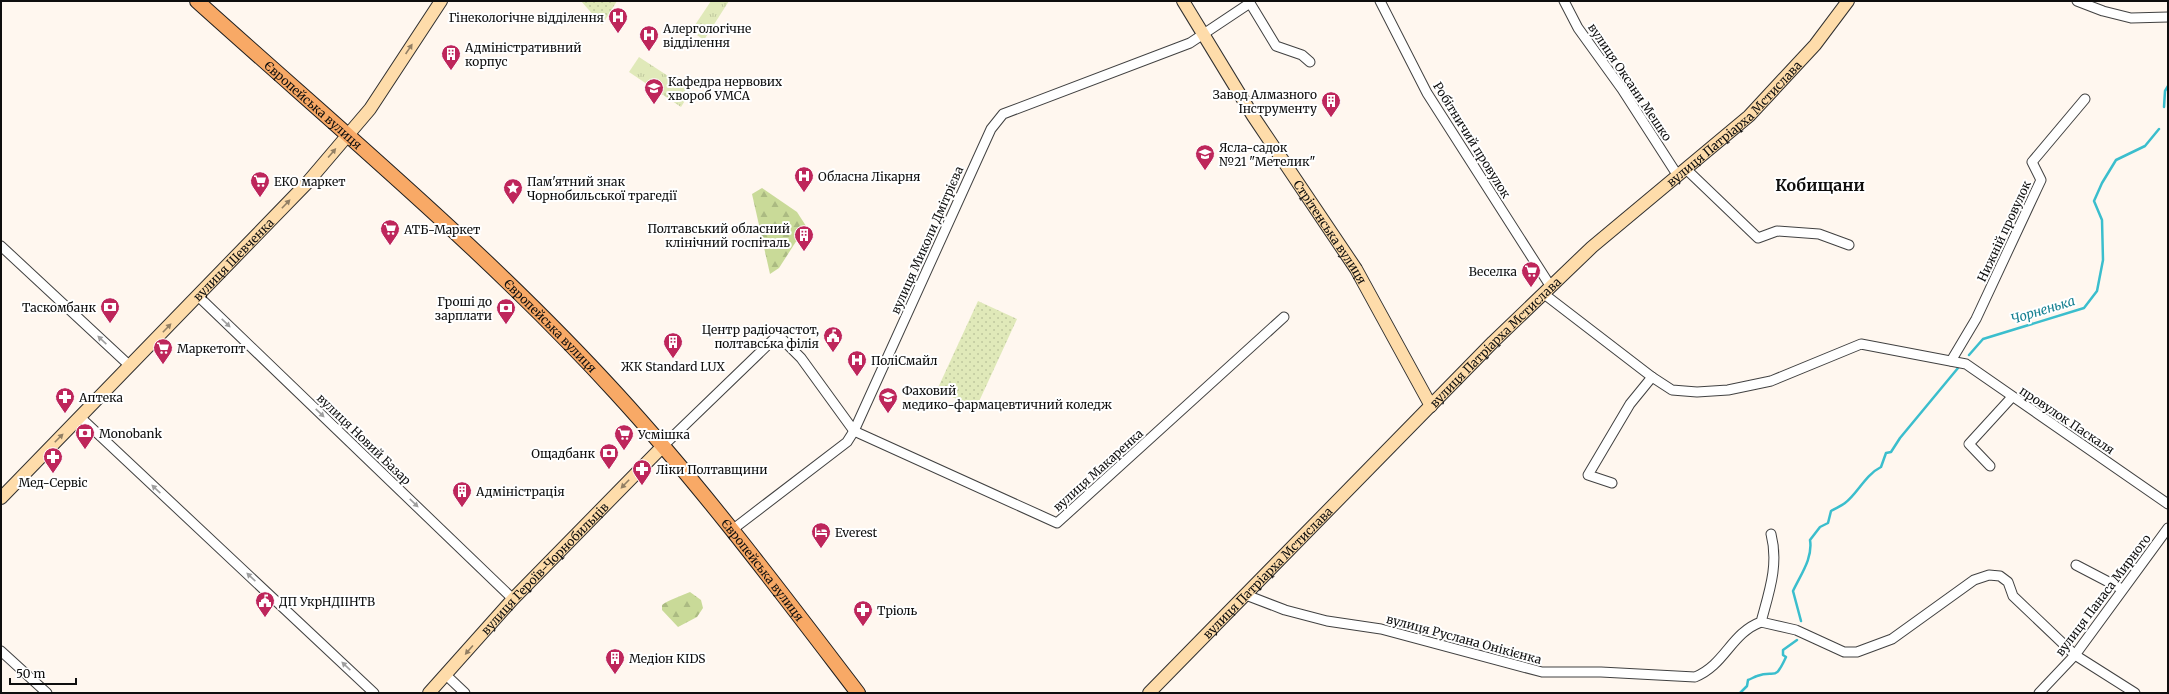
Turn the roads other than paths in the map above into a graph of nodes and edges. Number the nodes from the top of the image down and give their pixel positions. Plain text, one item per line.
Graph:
1 (197, 1) edge
2 (441, 1) edge
3 (1184, 1) edge
4 (1380, 1) edge
5 (1564, 1) edge
6 (1848, 1) edge
7 (2077, 1) edge
8 (2168, 17) edge
9 (1203, 34) junction
10 (1310, 62) dead end
11 (2085, 99) dead end
12 (348, 136) junction
13 (1682, 172) junction
14 (1849, 245) dead end
15 (1, 246) edge
16 (1547, 290) junction
17 (198, 296) junction
18 (1284, 317) dead end
19 (1951, 361) junction
20 (130, 366) junction
21 (1652, 377) junction
22 (2012, 397) junction
23 (1431, 406) junction
24 (80, 417) junction
25 (854, 431) junction
26 (662, 446) junction
27 (1990, 466) dead end
28 (1612, 482) dead end
29 (1, 498) edge
30 (2168, 504) edge
31 (2168, 528) edge
32 (732, 530) junction
33 (1771, 534) dead end
34 (2076, 565) dead end
35 (2122, 589) junction
36 (1246, 595) junction
37 (513, 599) junction
38 (1761, 622) junction
39 (1, 651) edge
40 (2075, 655) junction
41 (446, 675) junction
42 (47, 693) edge
43 (374, 693) edge
44 (429, 693) edge
45 (465, 693) edge
46 (858, 693) edge
47 (1149, 693) edge
48 (2039, 693) edge
49 (2135, 693) edge

1 - 12 main road, Європейська вулиця
12 -> 2 main road, вулиця Шевченка
3 - 9 main road, Стрітенська вулиця
4 - 16 street, Робітничий провулок
5 - 13 street, вулиця Оксани Мешко
6 - 13 main road, вулиця Патріарха Мстислава
7 - 8 street
9 - 10 street, вулиця Миколи Дмітрієва
9 - 23 main road, Стрітенська вулиця
9 - 25 street, вулиця Миколи Дмітрієва
11 - 19 street, Нижній провулок
17 -> 12 main road, вулиця Шевченка
12 - 26 main road, Європейська вулиця
13 - 14 street, вулиця Оксани Мешко
13 - 16 main road, вулиця Патріарха Мстислава
20 -> 15 street
16 - 21 street, Робітничий провулок
16 - 23 main road, вулиця Патріарха Мстислава
20 -> 17 main road, вулиця Шевченка
17 -> 37 street, вулиця Новий Базар
18 - 25 street, вулиця Макаренка
19 - 21 street, провулок Паскаля
19 - 22 street, провулок Паскаля
20 - 24 main road, вулиця Шевченка
21 - 28 street
22 - 27 street
22 - 30 street, провулок Паскаля
23 - 36 main road, вулиця Патріарха Мстислава
29 -> 24 main road, вулиця Шевченка
43 -> 24 street
25 - 26 street
25 - 32 street, вулиця Миколи Дмітрієва
26 - 32 main road, Європейська вулиця
26 -> 37 main road, вулиця Героїв-Чорнобильців
31 - 35 street, вулиця Панаса Мирного
32 - 46 main road, Європейська вулиця
33 - 38 street
34 - 35 street
35 - 40 street, вулиця Панаса Мирного
36 - 38 street, вулиця Руслана Онікієнка
36 - 47 main road, вулиця Патріарха Мстислава
37 -> 41 main road, вулиця Героїв-Чорнобильців
38 - 40 street
39 - 42 street
40 - 48 street, вулиця Панаса Мирного
40 - 49 street
41 - 44 main road, вулиця Героїв-Чорнобильців
41 - 45 street

